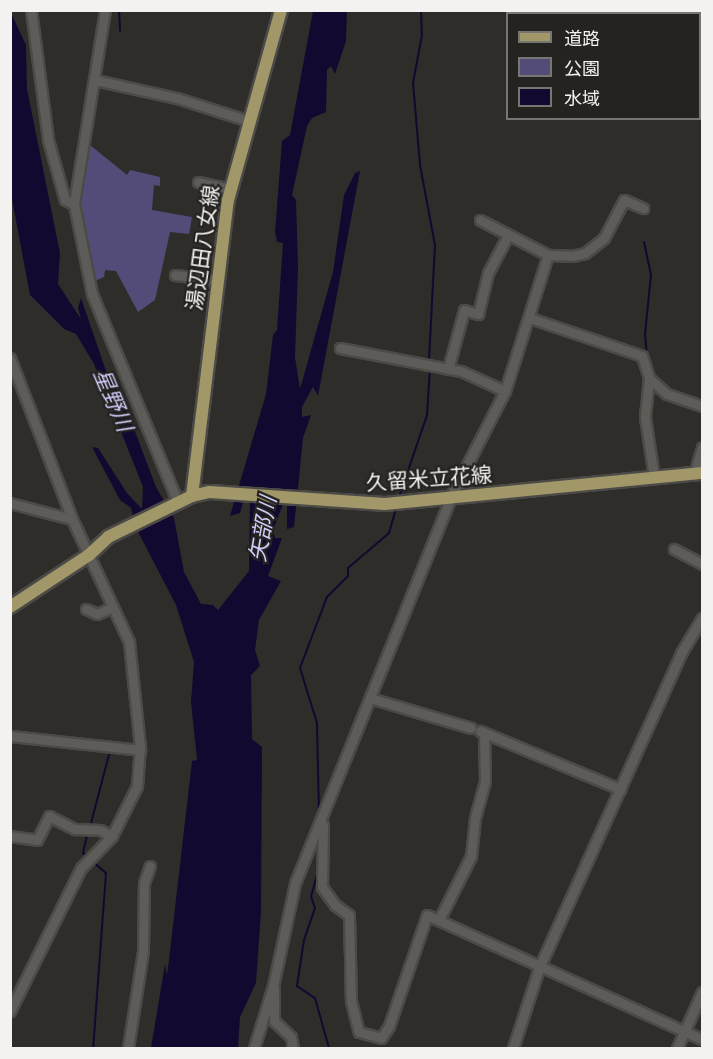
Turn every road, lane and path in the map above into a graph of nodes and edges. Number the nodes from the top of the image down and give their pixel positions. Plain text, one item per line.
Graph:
1 (31, 10) edge
2 (105, 10) edge
3 (281, 10) edge
4 (95, 80) junction
5 (249, 122) junction
6 (198, 182) dead end
7 (230, 189) junction
8 (74, 204) junction
9 (643, 208) dead end
10 (480, 220) dead end
11 (508, 235) junction
12 (548, 255) junction
13 (175, 275) dead end
14 (218, 280) junction
15 (530, 318) junction
16 (340, 348) dead end
17 (10, 358) edge
18 (448, 369) junction
19 (649, 378) junction
20 (506, 391) junction
21 (702, 405) edge
22 (702, 447) edge
23 (698, 473) edge
24 (654, 477) junction
25 (192, 496) junction
26 (451, 496) junction
27 (10, 503) edge
28 (176, 504) junction
29 (72, 519) junction
30 (674, 549) dead end
31 (89, 555) junction
32 (702, 564) edge
33 (10, 607) edge
34 (113, 607) junction
35 (86, 609) dead end
36 (702, 618) edge
37 (370, 698) junction
38 (478, 731) junction
39 (10, 736) edge
40 (140, 750) junction
41 (620, 789) junction
42 (321, 821) junction
43 (10, 836) edge
44 (112, 836) junction
45 (150, 866) dead end
46 (435, 919) junction
47 (539, 968) junction
48 (273, 986) junction
49 (702, 992) edge
50 (10, 1011) edge
51 (685, 1031) junction
52 (702, 1039) edge
53 (128, 1048) edge
54 (254, 1048) edge
55 (293, 1048) edge
56 (513, 1048) edge
57 (677, 1048) edge

1 - 8 street
2 - 4 street
3 - 5 main road, 湯辺田八女線
4 - 5 street
4 - 8 street
5 - 7 main road, 湯辺田八女線
6 - 7 street
7 - 14 main road, 湯辺田八女線
8 - 28 street
9 - 12 street
10 - 11 street
11 - 12 street
11 - 18 street
12 - 15 street
13 - 14 street
14 - 25 main road, 湯辺田八女線
15 - 19 street
15 - 20 street
16 - 18 street
17 - 29 street
18 - 20 street
19 - 21 street
19 - 24 street
20 - 26 street
22 - 23 street
23 - 24 main road, 久留米立花線
24 - 26 main road, 久留米立花線
25 - 26 main road, 久留米立花線
25 - 28 main road, 久留米立花線
26 - 37 street
27 - 29 street
28 - 31 main road, 久留米立花線
29 - 31 street
30 - 32 street
31 - 33 main road, 久留米立花線
31 - 34 street
34 - 35 street
34 - 40 street
36 - 41 street
37 - 38 street
37 - 42 street
38 - 41 street
38 - 46 street
39 - 40 street
40 - 44 street
41 - 47 street
42 - 46 street
42 - 48 street
43 - 44 street
44 - 50 street
45 - 53 street
46 - 47 street
47 - 51 street
47 - 56 street
48 - 54 street
48 - 55 street
49 - 51 street
51 - 52 street
51 - 57 street

